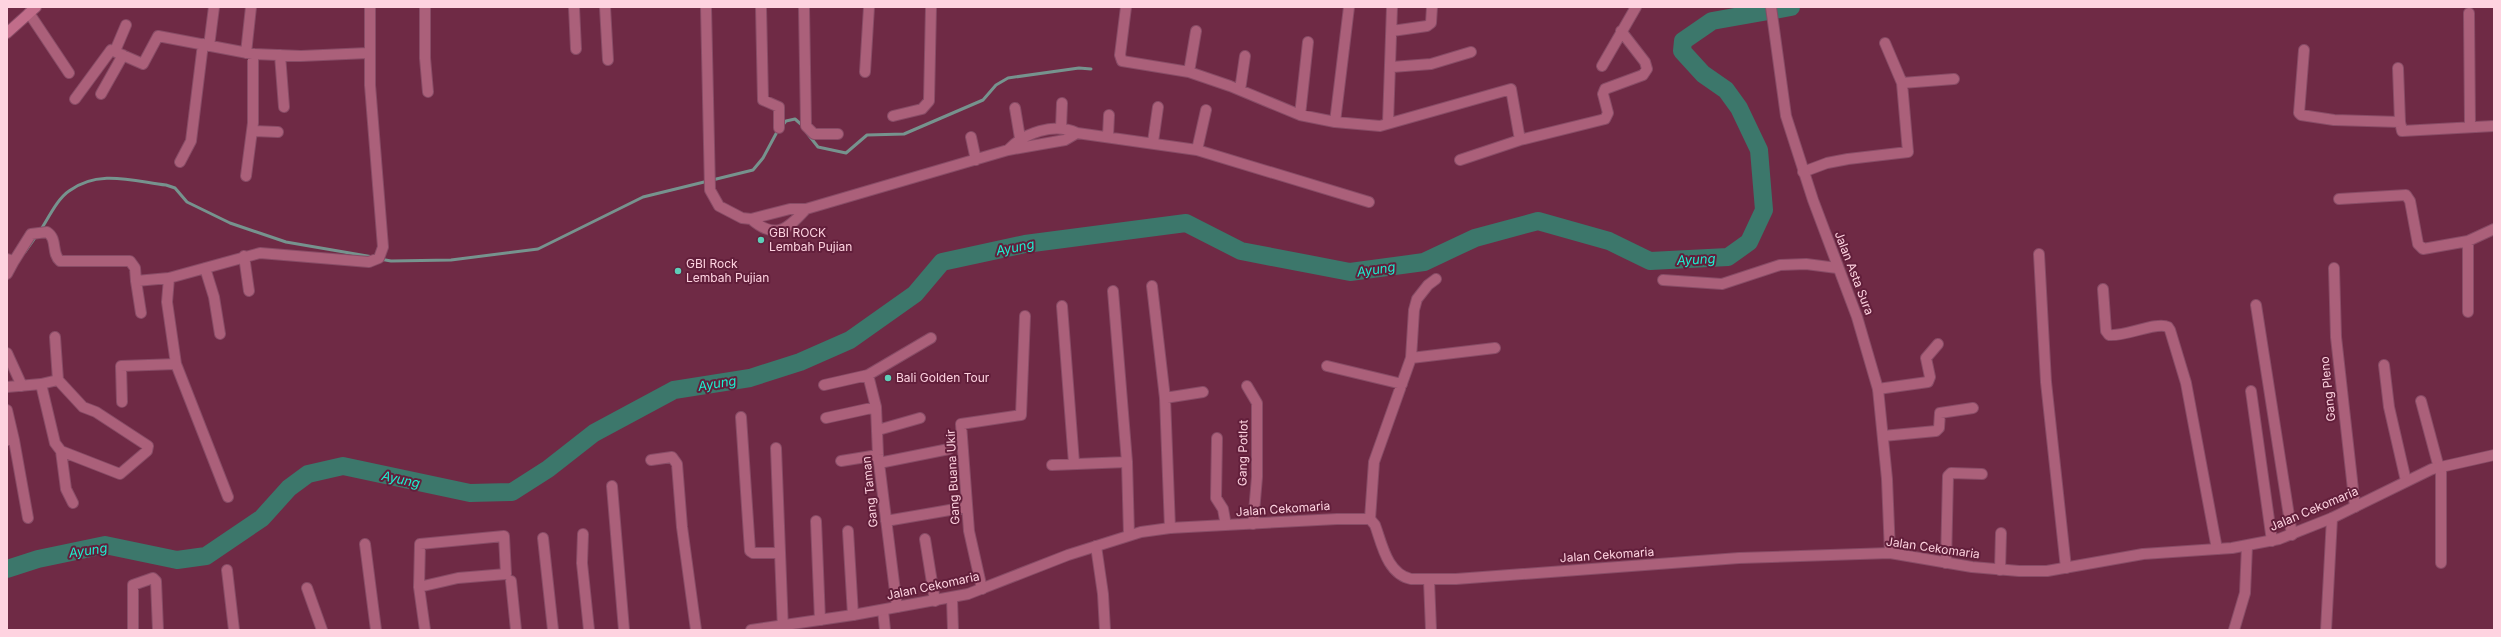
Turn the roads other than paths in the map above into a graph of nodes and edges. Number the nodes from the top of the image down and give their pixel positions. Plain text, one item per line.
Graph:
1 (214, 7) edge
2 (251, 7) edge
3 (370, 7) edge
4 (425, 7) edge
5 (574, 7) edge
6 (605, 7) edge
7 (706, 7) edge
8 (761, 7) edge
9 (804, 7) edge
10 (869, 7) edge
11 (931, 7) edge
12 (1126, 7) edge
13 (1349, 7) edge
14 (1392, 7) edge
15 (1432, 7) edge
16 (1636, 7) edge
17 (1771, 7) edge
18 (33, 10) edge
19 (2469, 13) dead end
20 (126, 25) dead end
21 (1196, 31) dead end
22 (1392, 31) junction
23 (1621, 31) junction
24 (7, 33) edge
25 (1308, 42) dead end
26 (1885, 43) dead end
27 (206, 45) junction
28 (576, 49) dead end
29 (2304, 50) dead end
30 (119, 52) junction
31 (1470, 52) dead end
32 (250, 53) junction
33 (368, 53) junction
34 (280, 55) junction
35 (1245, 56) dead end
36 (608, 60) dead end
37 (1602, 66) dead end
38 (1392, 67) junction
39 (2398, 68) dead end
40 (865, 72) dead end
41 (1190, 72) junction
42 (69, 73) dead end
43 (1954, 79) dead end
44 (1902, 83) junction
45 (1240, 90) junction
46 (428, 92) dead end
47 (101, 94) dead end
48 (74, 99) dead end
49 (1062, 103) dead end
50 (284, 107) dead end
51 (1158, 107) dead end
52 (1015, 108) dead end
53 (1206, 110) dead end
54 (1109, 115) dead end
55 (1300, 115) junction
56 (893, 116) dead end
57 (1335, 122) junction
58 (2400, 122) junction
59 (1388, 123) junction
60 (2494, 126) edge
61 (2470, 127) junction
62 (779, 128) dead end
63 (1061, 128) junction
64 (252, 131) junction
65 (278, 132) dead end
66 (1077, 133) junction
67 (838, 134) dead end
68 (1108, 136) junction
69 (971, 137) dead end
70 (1020, 138) junction
71 (1520, 140) junction
72 (1154, 142) junction
73 (1008, 150) junction
74 (1197, 150) junction
75 (976, 160) junction
76 (1460, 160) dead end
77 (180, 162) dead end
78 (1803, 172) junction
79 (246, 176) dead end
80 (2339, 200) dead end
81 (1369, 202) dead end
82 (806, 209) junction
83 (751, 219) junction
84 (2494, 229) edge
85 (2468, 241) junction
86 (2039, 254) dead end
87 (244, 256) junction
88 (11, 260) edge
89 (205, 268) junction
90 (1837, 268) junction
91 (2334, 268) dead end
92 (7, 274) edge
93 (168, 278) junction
94 (1436, 279) dead end
95 (1663, 280) dead end
96 (136, 281) junction
97 (1152, 286) dead end
98 (2104, 289) dead end
99 (249, 291) dead end
100 (1113, 291) dead end
101 (2256, 305) dead end
102 (1062, 306) dead end
103 (2468, 312) dead end
104 (141, 313) dead end
105 (1025, 316) dead end
106 (220, 334) dead end
107 (55, 337) dead end
108 (931, 338) dead end
109 (1938, 344) dead end
110 (1495, 348) dead end
111 (7, 353) edge
112 (1410, 358) junction
113 (176, 364) junction
114 (2384, 365) dead end
115 (1328, 366) dead end
116 (868, 375) junction
117 (58, 380) junction
118 (41, 384) junction
119 (1402, 384) junction
120 (824, 385) dead end
121 (22, 386) junction
122 (1247, 386) dead end
123 (7, 387) edge
124 (1878, 389) junction
125 (2250, 391) dead end
126 (1203, 392) dead end
127 (1165, 398) junction
128 (2421, 401) dead end
129 (122, 402) dead end
130 (876, 408) junction
131 (1973, 408) dead end
132 (7, 410) edge
133 (741, 417) dead end
134 (826, 418) dead end
135 (920, 418) dead end
136 (878, 430) junction
137 (1883, 436) junction
138 (1218, 438) dead end
139 (10, 440) edge
140 (776, 448) dead end
141 (949, 449) dead end
142 (60, 451) junction
143 (2494, 455) edge
144 (879, 459) junction
145 (651, 460) dead end
146 (841, 461) dead end
147 (1127, 462) junction
148 (1074, 463) junction
149 (1052, 465) dead end
150 (2440, 468) junction
151 (1982, 474) dead end
152 (2406, 481) junction
153 (612, 486) dead end
154 (228, 497) dead end
155 (73, 503) dead end
156 (967, 507) junction
157 (2355, 507) junction
158 (28, 518) dead end
159 (2332, 518) junction
160 (1370, 520) junction
161 (816, 521) dead end
162 (886, 521) junction
163 (1225, 523) junction
164 (1253, 524) junction
165 (1170, 528) junction
166 (848, 531) dead end
167 (2001, 533) dead end
168 (582, 534) dead end
169 (1130, 535) junction
170 (2292, 535) junction
171 (544, 538) dead end
172 (925, 539) dead end
173 (2272, 541) junction
174 (365, 544) dead end
175 (1096, 546) junction
176 (2247, 546) junction
177 (2216, 549) junction
178 (780, 553) junction
179 (1890, 553) junction
180 (1946, 563) junction
181 (2441, 563) dead end
182 (2066, 568) junction
183 (227, 570) dead end
184 (2000, 570) junction
185 (511, 580) dead end
186 (1429, 580) junction
187 (419, 587) junction
188 (307, 588) dead end
189 (982, 589) junction
190 (952, 598) junction
191 (935, 601) junction
192 (897, 607) junction
193 (883, 610) junction
194 (853, 615) junction
195 (820, 620) junction
196 (783, 627) edge
197 (133, 630) edge
198 (158, 630) edge
199 (234, 630) edge
200 (322, 630) edge
201 (376, 630) edge
202 (425, 630) edge
203 (516, 630) edge
204 (554, 630) edge
205 (589, 630) edge
206 (624, 630) edge
207 (696, 630) edge
208 (751, 630) edge
209 (885, 630) edge
210 (953, 630) edge
211 (1105, 630) edge
212 (1431, 630) edge
213 (2234, 630) edge
214 (2326, 630) edge

1 - 27 street
2 - 32 street
3 - 33 street
4 - 46 street
5 - 28 street
6 - 36 street
7 - 83 street
8 - 62 street
9 - 67 street
10 - 40 street
11 - 56 street
12 - 41 street
13 - 57 street
14 - 22 street
15 - 22 street
16 - 23 street
17 - 78 street, Jalan Asta Sura
18 - 24 main road
18 - 42 street
19 - 61 street
20 - 30 street
21 - 41 street
22 - 38 street
23 - 37 street
23 - 71 street
25 - 55 street
26 - 44 street
27 - 30 street
27 - 32 street
27 - 77 street
29 - 58 street
30 - 47 street
30 - 48 street
31 - 38 street
32 - 34 street
32 - 64 street
33 - 34 street
33 - 87 street
34 - 50 street
35 - 45 street
38 - 59 street
39 - 58 street
41 - 45 street
43 - 44 street
44 - 78 street
45 - 55 street
49 - 63 street
51 - 72 street
52 - 70 street
53 - 74 street
54 - 68 street
55 - 57 street
57 - 59 street
58 - 61 street
59 - 71 street
60 - 61 street
63 - 66 street
63 - 70 street
64 - 65 street
64 - 79 street
66 - 68 street
66 - 73 street
68 - 72 street
69 - 75 street
70 - 73 street
71 - 76 street
72 - 74 street
73 - 75 street
74 - 81 street
75 - 82 street
78 - 90 street, Jalan Asta Sura
80 - 85 street
82 - 83 street
82 - 83 street
84 - 85 street
85 - 103 street
86 - 182 street
87 - 89 street
87 - 99 street
88 - 92 street
88 - 96 street
89 - 93 street
89 - 106 street
90 - 95 street
90 - 124 street, Jalan Asta Sura
91 - 157 street, Gang Pleno
93 - 96 street
93 - 113 street
94 - 112 street
96 - 104 street
97 - 127 street
98 - 177 street
100 - 147 street
101 - 170 street
102 - 148 street
105 - 156 street, Gang Buana Ukir
107 - 117 street
108 - 116 street
109 - 124 street
110 - 112 street
111 - 121 street
112 - 119 street
113 - 129 street
113 - 154 street
114 - 152 street
115 - 119 street
116 - 120 street
116 - 130 street, Gang Taman
117 - 118 street
117 - 142 street
118 - 121 street
118 - 142 street
119 - 160 street
121 - 123 street
122 - 164 street, Gang Potlot
124 - 137 street, Jalan Asta Sura
125 - 173 street
126 - 127 street
127 - 165 street
128 - 150 street
130 - 134 street
130 - 136 street, Gang Taman
131 - 137 street
132 - 139 street
133 - 178 street
135 - 136 street
136 - 144 street, Gang Taman
137 - 179 street, Jalan Asta Sura
138 - 163 street
139 - 158 street
140 - 178 street
141 - 144 street
142 - 155 street
143 - 150 street, Jalan Cekomaria
144 - 146 street
144 - 162 street, Gang Taman
145 - 207 street
147 - 148 street
147 - 169 street
148 - 149 street
150 - 152 street, Jalan Cekomaria
150 - 181 street
151 - 180 street
152 - 157 street, Jalan Cekomaria
153 - 206 street
156 - 162 street
156 - 189 street, Gang Buana Ukir
157 - 159 street, Jalan Cekomaria
159 - 170 street, Jalan Cekomaria
159 - 214 street
160 - 164 street, Jalan Cekomaria
160 - 186 street, Jalan Cekomaria
161 - 195 street
162 - 192 street, Gang Taman
163 - 164 street, Jalan Cekomaria
163 - 165 street, Jalan Cekomaria
165 - 169 street, Jalan Cekomaria
166 - 194 street
167 - 184 street
168 - 205 street
169 - 175 street, Jalan Cekomaria
170 - 173 street, Jalan Cekomaria
171 - 204 street
172 - 191 street
173 - 176 street, Jalan Cekomaria
174 - 201 street
175 - 189 street, Jalan Cekomaria
175 - 211 street
176 - 177 street, Jalan Cekomaria
176 - 213 street
177 - 182 street, Jalan Cekomaria
178 - 196 street
179 - 180 street, Jalan Cekomaria
179 - 186 street, Jalan Cekomaria
180 - 184 street, Jalan Cekomaria
182 - 184 street, Jalan Cekomaria
183 - 199 street
185 - 203 street
186 - 212 street
187 - 187 street
187 - 202 street
188 - 200 street
189 - 190 street, Jalan Cekomaria
190 - 191 street, Jalan Cekomaria
190 - 210 street
191 - 192 street, Jalan Cekomaria
192 - 193 street, Jalan Cekomaria
193 - 194 street, Jalan Cekomaria
193 - 209 street
194 - 195 street, Jalan Cekomaria
195 - 196 street, Jalan Cekomaria
196 - 208 street, Jalan Cekomaria
197 - 198 street

